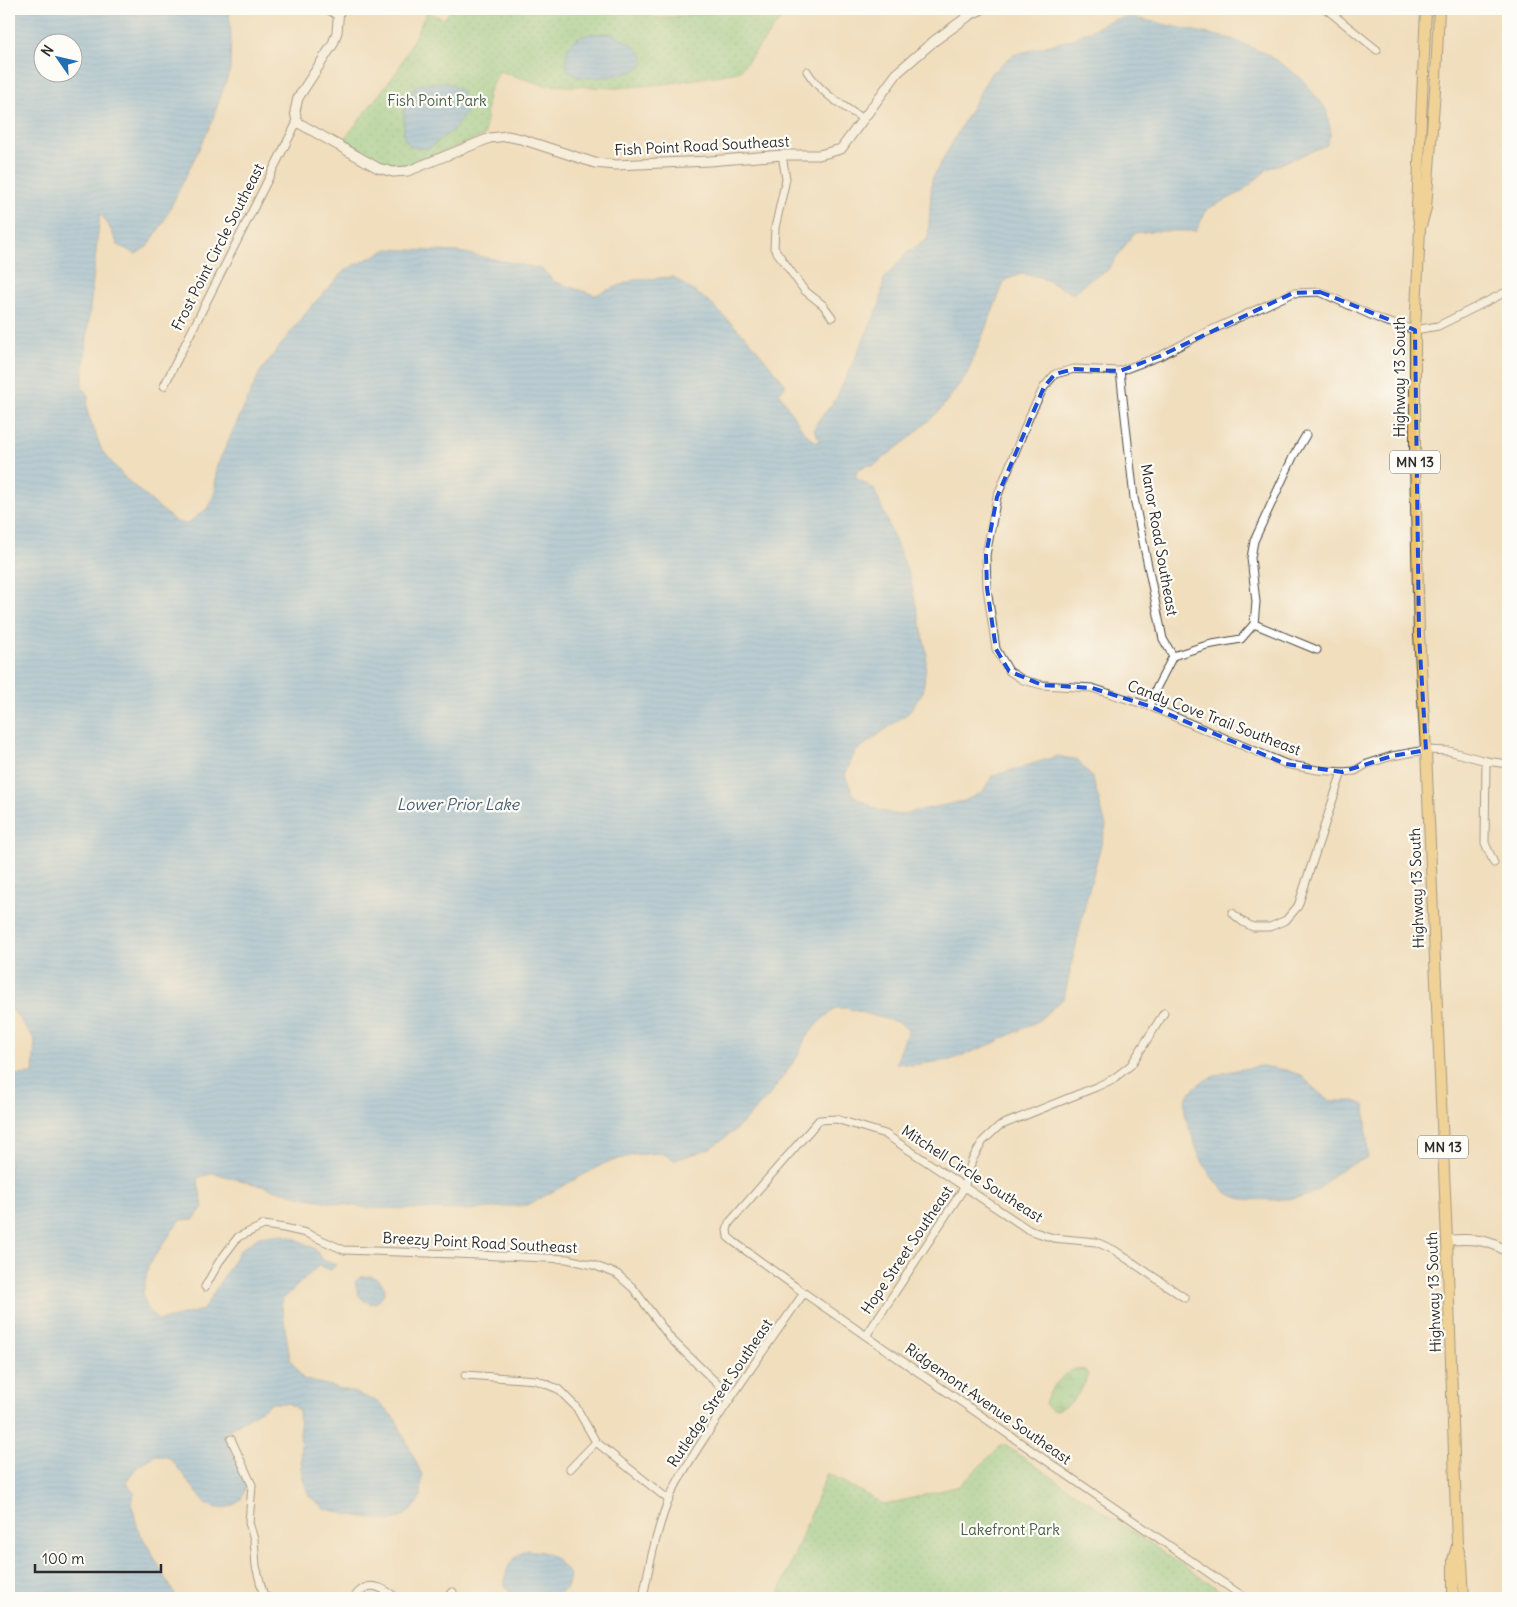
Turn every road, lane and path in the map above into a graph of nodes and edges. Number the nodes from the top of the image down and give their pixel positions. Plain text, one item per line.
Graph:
1 (327, 9) edge
2 (960, 9) edge
3 (982, 9) edge
4 (1326, 9) edge
5 (1426, 9) edge
6 (1439, 9) edge
7 (339, 12) edge
8 (970, 15) junction
9 (1377, 50) dead end
10 (807, 71) dead end
11 (863, 119) junction
12 (297, 122) junction
13 (782, 155) junction
14 (1420, 230) junction
15 (1508, 291) edge
16 (832, 317) dead end
17 (1415, 330) junction
18 (1120, 371) junction
19 (164, 386) dead end
20 (1306, 435) dead end
21 (1254, 624) junction
22 (1317, 650) dead end
23 (1173, 656) junction
24 (1149, 706) junction
25 (1426, 750) junction
26 (1486, 761) junction
27 (1508, 764) edge
28 (1342, 772) junction
29 (1494, 863) dead end
30 (1232, 913) dead end
31 (1164, 1013) dead end
32 (964, 1188) junction
33 (729, 1223) joint
34 (1447, 1240) junction
35 (1508, 1252) edge
36 (205, 1287) dead end
37 (804, 1293) junction
38 (1185, 1298) dead end
39 (866, 1336) junction
40 (465, 1375) dead end
41 (730, 1398) junction
42 (231, 1439) dead end
43 (596, 1442) junction
44 (570, 1470) dead end
45 (669, 1500) junction
46 (1457, 1545) junction
47 (453, 1592) dead end
48 (266, 1598) edge
49 (354, 1598) edge
50 (397, 1598) edge
51 (447, 1598) edge
52 (643, 1598) edge
53 (1246, 1598) edge
54 (1453, 1598) edge
55 (1464, 1598) edge

1 - 7 street
2 - 8 street
3 - 8 street, Fish Point Road Southeast
4 - 9 street
5 - 14 main road, Highway 13 South / MN 13
6 - 14 main road, Highway 13 South / MN 13
7 - 12 street
8 - 11 street, Fish Point Road Southeast
10 - 11 street
11 - 13 street, Fish Point Road Southeast
12 - 13 street, Fish Point Road Southeast
12 - 19 street, Frost Point Circle Southeast
13 - 16 street
14 - 17 main road, Highway 13 South / MN 13
15 - 17 street
17 - 18 street, Candy Cove Trail Southeast
17 - 25 main road, Highway 13 South / MN 13
18 - 23 street, Manor Road Southeast
18 - 24 street, Candy Cove Trail Southeast
20 - 21 street
21 - 22 street
21 - 23 street
23 - 24 street
24 - 28 street, Candy Cove Trail Southeast
25 - 26 street, Candy Cove Trail Southeast
25 - 28 street, Candy Cove Trail Southeast
25 - 34 main road, Highway 13 South / MN 13
26 - 27 street, Candy Cove Trail Southeast
26 - 29 street
28 - 30 street
31 - 32 street, Hope Street Southeast
32 - 33 street, Mitchell Circle Southeast
32 - 38 street, Mitchell Circle Southeast
32 - 39 street, Hope Street Southeast
33 - 37 street, Ridgemont Avenue Southeast
34 - 35 street
34 - 46 main road, Highway 13 South / MN 13
36 - 41 street, Breezy Point Road Southeast
37 - 39 street, Ridgemont Avenue Southeast
37 - 41 street, Rutledge Street Southeast
39 - 53 street, Ridgemont Avenue Southeast
40 - 43 street
41 - 45 street, Rutledge Street Southeast
42 - 48 street
43 - 44 street
43 - 45 street
45 - 52 street, Rutledge Street Southeast
46 - 54 main road, Highway 13 South / MN 13
46 - 55 main road, Highway 13 South / MN 13
47 - 51 street
49 - 50 street

